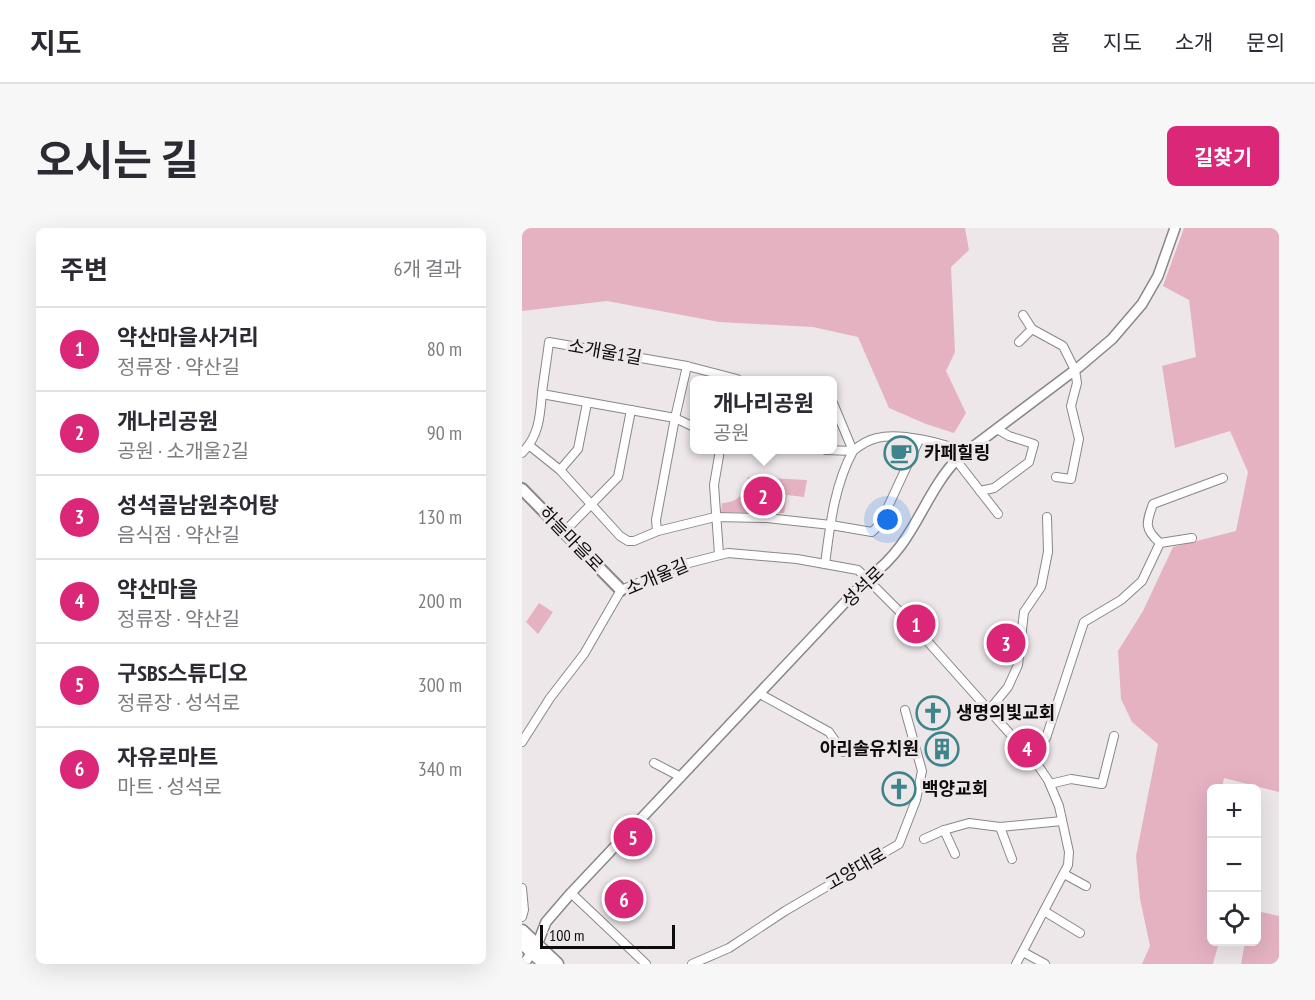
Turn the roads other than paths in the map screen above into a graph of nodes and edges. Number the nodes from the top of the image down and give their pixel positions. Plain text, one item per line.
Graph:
1 (1176, 228) edge
2 (1023, 315) dead end
3 (1032, 329) junction
4 (1019, 342) dead end
5 (687, 366) junction
6 (1075, 370) junction
7 (725, 376) edge
8 (542, 394) junction
9 (587, 402) junction
10 (631, 410) junction
11 (837, 413) edge
12 (675, 418) junction
13 (690, 425) edge
14 (997, 429) junction
15 (919, 440) junction
16 (530, 446) junction
17 (837, 450) edge
18 (853, 451) junction
19 (522, 453) edge
20 (965, 453) junction
21 (719, 454) edge
22 (956, 460) junction
23 (560, 470) junction
24 (1056, 477) dead end
25 (1223, 478) dead end
26 (522, 489) edge
27 (980, 491) junction
28 (591, 504) junction
29 (998, 514) dead end
30 (715, 517) junction
31 (1047, 517) dead end
32 (831, 525) junction
33 (564, 531) junction
34 (657, 531) junction
35 (1191, 538) dead end
36 (1160, 543) junction
37 (719, 554) junction
38 (825, 564) junction
39 (868, 578) junction
40 (621, 590) junction
41 (760, 694) junction
42 (990, 709) junction
43 (906, 710) dead end
44 (1114, 736) dead end
45 (522, 741) edge
46 (843, 752) dead end
47 (1030, 756) junction
48 (654, 763) dead end
49 (681, 777) junction
50 (1050, 784) junction
51 (1062, 821) junction
52 (1000, 827) junction
53 (944, 830) junction
54 (924, 839) dead end
55 (955, 854) dead end
56 (1012, 859) dead end
57 (1064, 874) junction
58 (1086, 886) dead end
59 (522, 888) edge
60 (572, 893) junction
61 (1044, 911) junction
62 (522, 917) edge
63 (522, 931) edge
64 (1080, 933) dead end
65 (522, 943) edge
66 (534, 949) junction
67 (1023, 952) junction
68 (524, 964) edge
69 (544, 964) edge
70 (557, 964) edge
71 (646, 964) edge
72 (692, 964) edge
73 (1016, 964) edge
74 (1045, 964) edge

1 - 6 street, 성석로
2 - 3 street
3 - 4 street
3 - 6 street
5 - 7 street, 소개울1길
5 - 8 street, 소개울1길
5 - 12 street
6 - 14 street, 성석로
6 - 24 street
8 - 9 street
8 - 16 street, 소개울1길
9 - 10 street
9 - 23 street
10 - 12 street
10 - 28 street
11 - 18 street
12 - 13 street
12 - 34 street
14 - 20 street, 성석로
14 - 27 street
15 - 18 street
15 - 20 street
15 - 32 street
16 - 19 street, 소개울1길
16 - 23 street
17 - 18 street
18 - 32 street
20 - 22 street, 성석로
21 - 30 street
22 - 27 street
22 - 39 street, 성석로
23 - 28 street
25 - 36 street
26 - 33 main road, 하늘마을로
27 - 29 street
28 - 33 street
28 - 34 street
30 - 32 street
30 - 34 street
30 - 37 street
31 - 42 street
32 - 38 street
33 - 40 main road, 하늘마을로
35 - 36 street
36 - 47 street
37 - 38 street, 소개울길
37 - 40 street, 소개울길
38 - 39 street, 소개울길
39 - 41 street, 성석로
39 - 42 street
40 - 45 street, 소개울길
41 - 46 street
41 - 49 street, 성석로
42 - 47 street
43 - 72 street, 고양대로
44 - 50 street
47 - 50 street
48 - 49 street
49 - 60 street, 성석로
50 - 51 street
51 - 52 street
51 - 57 street
52 - 53 street
52 - 56 street
53 - 54 street
53 - 55 street
57 - 58 street
57 - 61 street
59 - 62 street
60 - 66 street, 성석로
60 - 71 street
61 - 64 street
61 - 67 street
63 - 66 main road
65 - 66 main road
66 - 68 street, 성석로
66 - 69 main road
66 - 70 main road
67 - 73 street
67 - 74 street

